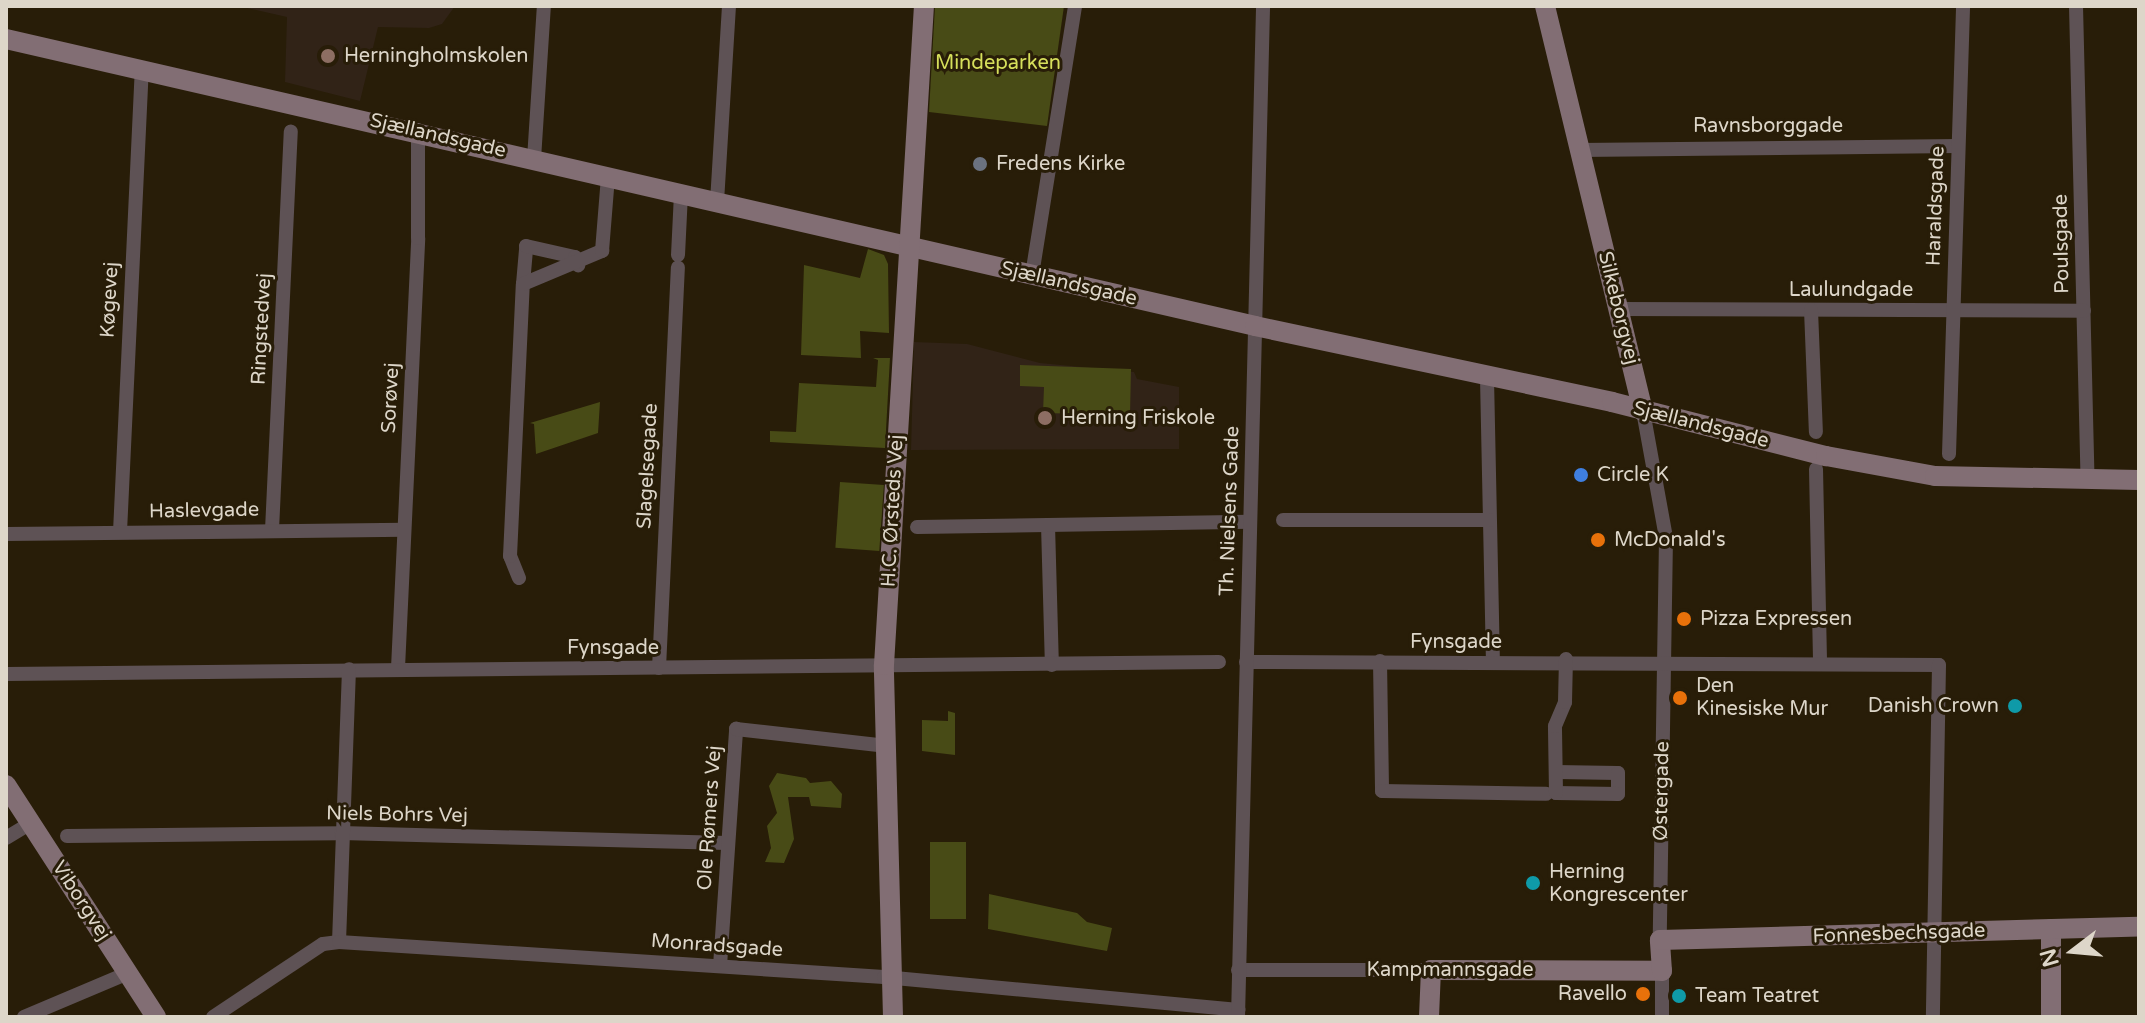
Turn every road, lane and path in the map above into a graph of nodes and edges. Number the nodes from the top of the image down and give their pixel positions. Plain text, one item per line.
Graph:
1 (544, 6) edge
2 (729, 6) edge
3 (924, 6) edge
4 (1075, 6) edge
5 (1263, 6) edge
6 (1545, 6) edge
7 (1963, 6) edge
8 (2076, 6) edge
9 (6, 39) edge
10 (142, 70) junction
11 (418, 130) junction
12 (291, 131) dead end
13 (1957, 146) junction
14 (1579, 150) junction
15 (534, 159) junction
16 (608, 176) junction
17 (681, 193) junction
18 (717, 202) junction
19 (906, 246) junction
20 (578, 265) junction
21 (1032, 275) junction
22 (523, 284) junction
23 (1618, 309) junction
24 (1811, 310) junction
25 (1953, 311) junction
26 (2084, 311) junction
27 (1255, 326) junction
28 (1487, 378) junction
29 (1643, 411) junction
30 (1816, 432) dead end
31 (1949, 454) dead end
32 (1816, 469) dead end
33 (2139, 480) edge
34 (2088, 481) junction
35 (1283, 520) dead end
36 (1489, 520) junction
37 (1249, 522) junction
38 (1048, 525) junction
39 (917, 527) dead end
40 (272, 530) junction
41 (404, 530) junction
42 (120, 532) junction
43 (6, 534) edge
44 (519, 578) dead end
45 (1566, 659) junction
46 (1380, 661) junction
47 (1219, 662) dead end
48 (1246, 662) junction
49 (1665, 662) junction
50 (1493, 663) junction
51 (1820, 663) junction
52 (884, 665) junction
53 (1052, 665) junction
54 (398, 668) junction
55 (659, 668) junction
56 (349, 669) junction
57 (6, 674) edge
58 (887, 746) junction
59 (1556, 772) dead end
60 (6, 785) edge
61 (1546, 794) dead end
62 (31, 823) junction
63 (341, 833) junction
64 (67, 836) dead end
65 (6, 838) edge
66 (727, 843) junction
67 (2137, 928) edge
68 (2051, 929) junction
69 (1935, 932) junction
70 (1660, 940) junction
71 (339, 942) junction
72 (720, 966) junction
73 (1238, 970) junction
74 (1431, 970) junction
75 (1662, 971) junction
76 (128, 973) junction
77 (893, 978) junction
78 (1238, 1014) edge
79 (24, 1017) edge
80 (156, 1017) edge
81 (213, 1017) edge
82 (893, 1017) edge
83 (1429, 1017) edge
84 (1662, 1017) edge
85 (1933, 1017) edge
86 (2051, 1017) edge

1 - 15 street
2 - 18 street
3 - 19 street, H.C. Ørsteds Vej
4 - 21 street
5 - 27 street, Th. Nielsens Gade
6 - 14 street, Silkeborgvej
7 - 13 street, Haraldsgade
8 - 26 street, Poulsgade
9 - 10 street, Sjællandsgade
10 - 11 street, Sjællandsgade
10 - 42 street, Køgevej
11 - 15 street, Sjællandsgade
11 - 41 street, Sorøvej
12 - 40 street, Ringstedvej
13 - 14 street, Ravnsborggade
13 - 25 street, Haraldsgade
14 - 23 street, Silkeborgvej
15 - 16 street, Sjællandsgade
16 - 17 street, Sjællandsgade
16 - 20 street
17 - 18 street, Sjællandsgade
17 - 55 street, Slagelsegade
18 - 19 street, Sjællandsgade
19 - 21 street, Sjællandsgade
19 - 52 street, H.C. Ørsteds Vej
20 - 22 street
20 - 22 street
21 - 27 street, Sjællandsgade
22 - 44 street
23 - 24 street, Laulundgade
23 - 29 street, Silkeborgvej
24 - 25 street, Laulundgade
24 - 30 street
25 - 26 street, Laulundgade
25 - 31 street, Haraldsgade
26 - 34 street, Poulsgade
27 - 28 street, Sjællandsgade
27 - 37 street, Th. Nielsens Gade
28 - 29 street, Sjællandsgade
28 - 36 street
29 - 34 street, Sjællandsgade
29 - 49 street, Silkeborgvej
32 - 51 street
33 - 34 street, Sjællandsgade
35 - 36 street
36 - 50 street
37 - 38 street
37 - 48 street, Th. Nielsens Gade
38 - 39 street
38 - 53 street
40 - 41 street, Haslevgade
40 - 42 street, Haslevgade
41 - 54 street, Sorøvej
42 - 43 street, Haslevgade
45 - 49 street, Fynsgade
45 - 50 street, Fynsgade
45 - 59 street
46 - 48 street, Fynsgade
46 - 50 street, Fynsgade
46 - 61 street
47 - 53 street, Fynsgade
48 - 73 street, Th. Nielsens Gade
49 - 51 street, Fynsgade
49 - 70 street, Østergade
51 - 69 street, Fynsgade
52 - 53 street, Fynsgade
52 - 55 street, Fynsgade
52 - 58 street, H.C. Ørsteds Vej
54 - 55 street, Fynsgade
54 - 56 street, Fynsgade
56 - 57 street, Fynsgade
56 - 63 street
58 - 66 street, Ole Rømers Vej
58 - 77 street, H.C. Ørsteds Vej
60 - 62 street, Viborgvej
62 - 65 street
62 - 76 street, Viborgvej
63 - 64 street, Niels Bohrs Vej
63 - 66 street, Niels Bohrs Vej
63 - 71 street
66 - 72 street, Ole Rømers Vej
67 - 68 street, Fonnesbechsgade
68 - 69 street, Fonnesbechsgade
68 - 86 street
69 - 70 street, Fonnesbechsgade
69 - 85 street
70 - 75 street, Østergade
71 - 72 street, Monradsgade
71 - 81 street, Monradsgade
72 - 77 street, Monradsgade
73 - 74 street, Kampmannsgade
73 - 78 street, Th. Nielsens Gade
74 - 75 street, Kampmannsgade
74 - 83 street
75 - 84 street, Østergade
76 - 79 street
76 - 80 street, Viborgvej
77 - 78 street, Monradsgade
77 - 82 street, H.C. Ørsteds Vej

